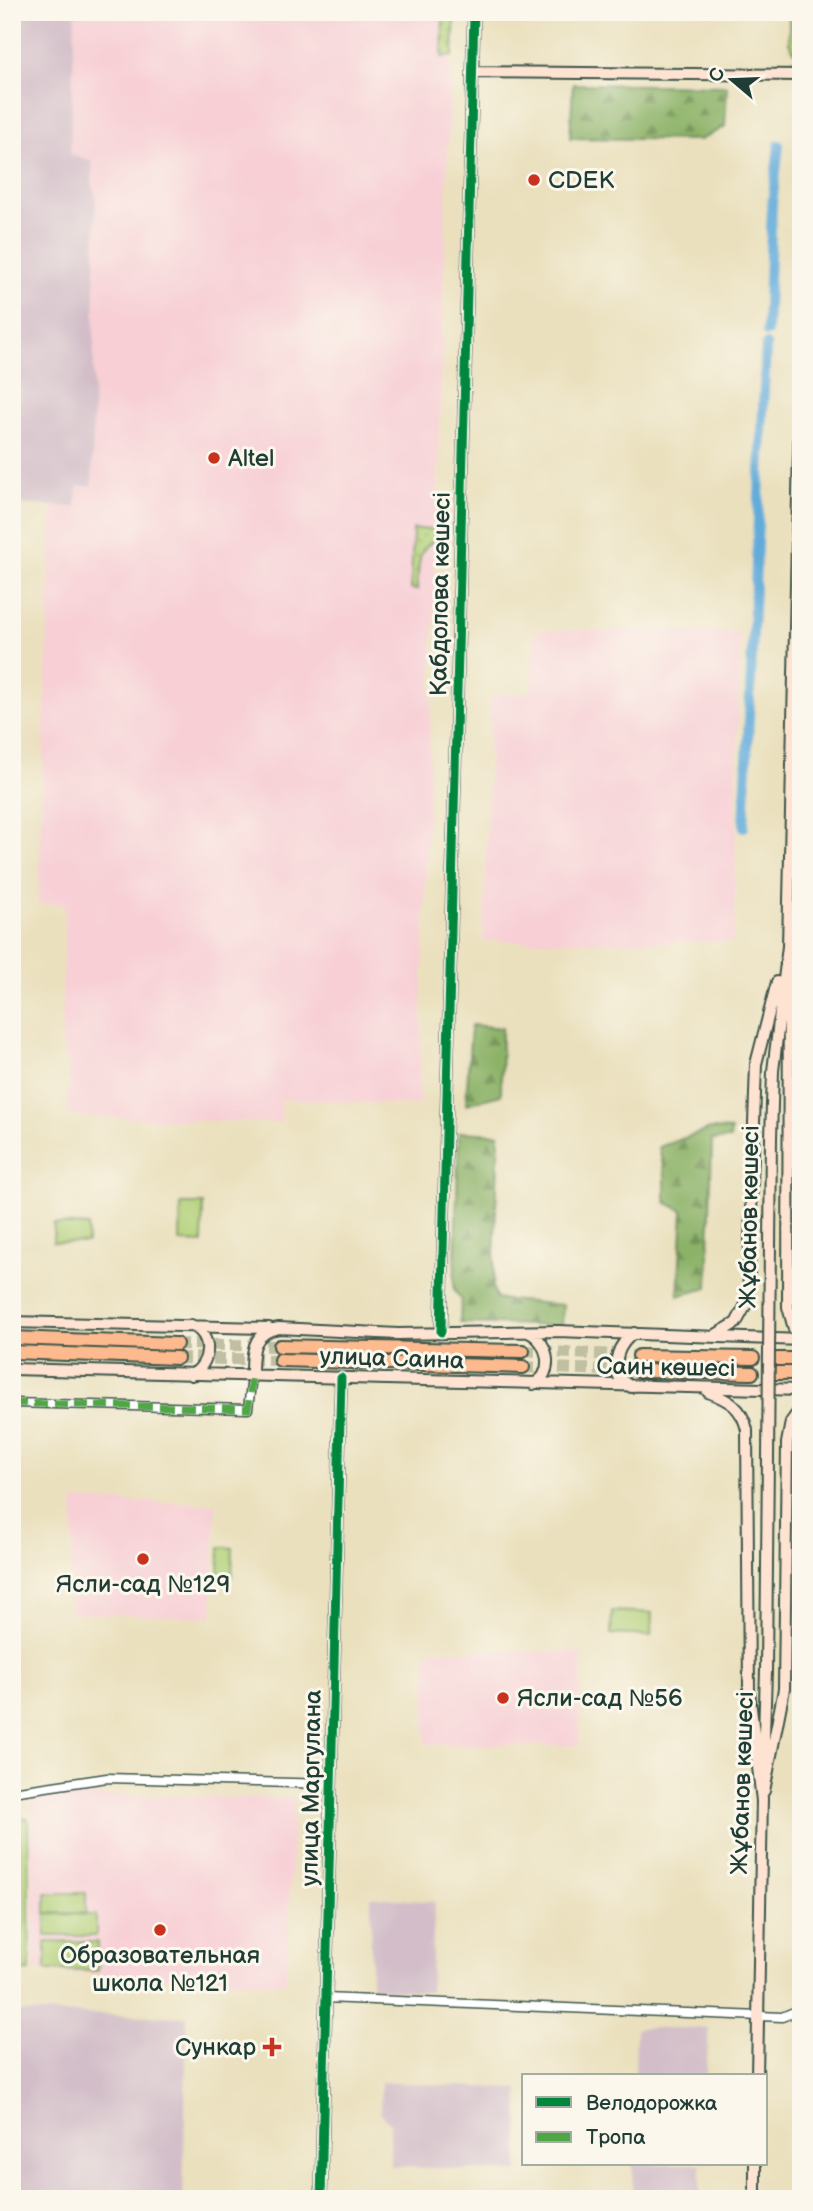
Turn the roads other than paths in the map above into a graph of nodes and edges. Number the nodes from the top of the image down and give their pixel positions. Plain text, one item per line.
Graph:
1 (474, 12) edge
2 (473, 72) junction
3 (801, 75) edge
4 (801, 359) edge
5 (797, 680) edge
6 (788, 946) junction
7 (795, 1163) edge
8 (12, 1322) edge
9 (191, 1325) junction
10 (279, 1328) junction
11 (525, 1331) junction
12 (441, 1332) junction
13 (634, 1333) junction
14 (712, 1336) junction
15 (12, 1338) edge
16 (801, 1338) edge
17 (176, 1344) tunnel mouth
18 (280, 1346) tunnel mouth
19 (523, 1351) tunnel mouth
20 (12, 1352) edge
21 (639, 1356) tunnel mouth
22 (177, 1358) tunnel mouth
23 (753, 1358) dead end
24 (777, 1359) dead end
25 (801, 1359) edge
26 (280, 1360) tunnel mouth
27 (523, 1367) tunnel mouth
28 (12, 1368) edge
29 (638, 1371) tunnel mouth
30 (752, 1373) dead end
31 (776, 1373) dead end
32 (801, 1373) edge
33 (188, 1376) junction
34 (252, 1376) junction
35 (341, 1378) junction
36 (530, 1384) junction
37 (634, 1388) junction
38 (702, 1390) junction
39 (801, 1390) edge
40 (12, 1403) edge
41 (801, 1408) edge
42 (330, 1784) junction
43 (12, 1792) edge
44 (762, 1801) junction
45 (326, 1998) junction
46 (801, 2009) edge
47 (758, 2015) junction
48 (757, 2074) edge
49 (755, 2166) edge
50 (321, 2199) edge
51 (755, 2199) edge

1 - 2 main road, Қабдолова көшесі
2 - 3 main road
2 - 12 main road, Қабдолова көшесі
4 - 5 main road, Жұбанов көшесі
5 - 6 main road, Жұбанов көшесі
6 - 7 main road
6 - 14 main road
6 - 44 main road, Жұбанов көшесі, bridge
7 - 16 main road
8 - 9 main road
9 - 10 main road
9 - 33 main road
10 - 12 main road, Саин көшесі
10 - 34 main road
11 - 12 main road, Саин көшесі
11 - 13 main road, Саин көшесі
11 - 36 main road
13 - 14 main road, Саин көшесі
13 - 37 main road
14 - 16 main road, Саин көшесі
15 - 17 main road
18 - 19 main road
20 - 22 main road
21 - 23 main road, Саин көшесі
24 - 25 main road
26 - 27 main road
28 - 33 main road
29 - 30 main road, Саин көшесі
31 - 32 main road
33 - 34 main road
34 - 35 main road, улица Саина
34 - 40 street
35 - 36 main road, улица Саина
35 - 42 main road, улица Маргулана
36 - 37 main road, Саин көшесі
37 - 38 main road, Саин көшесі
38 - 39 main road, Саин көшесі
38 - 44 main road
41 - 44 main road
42 - 43 street
42 - 45 main road, улица Маргулана
44 - 47 main road, Жұбанов көшесі
45 - 47 street
45 - 50 main road, улица Маргулана
46 - 47 street
47 - 48 main road, Жұбанов көшесі
49 - 51 main road

